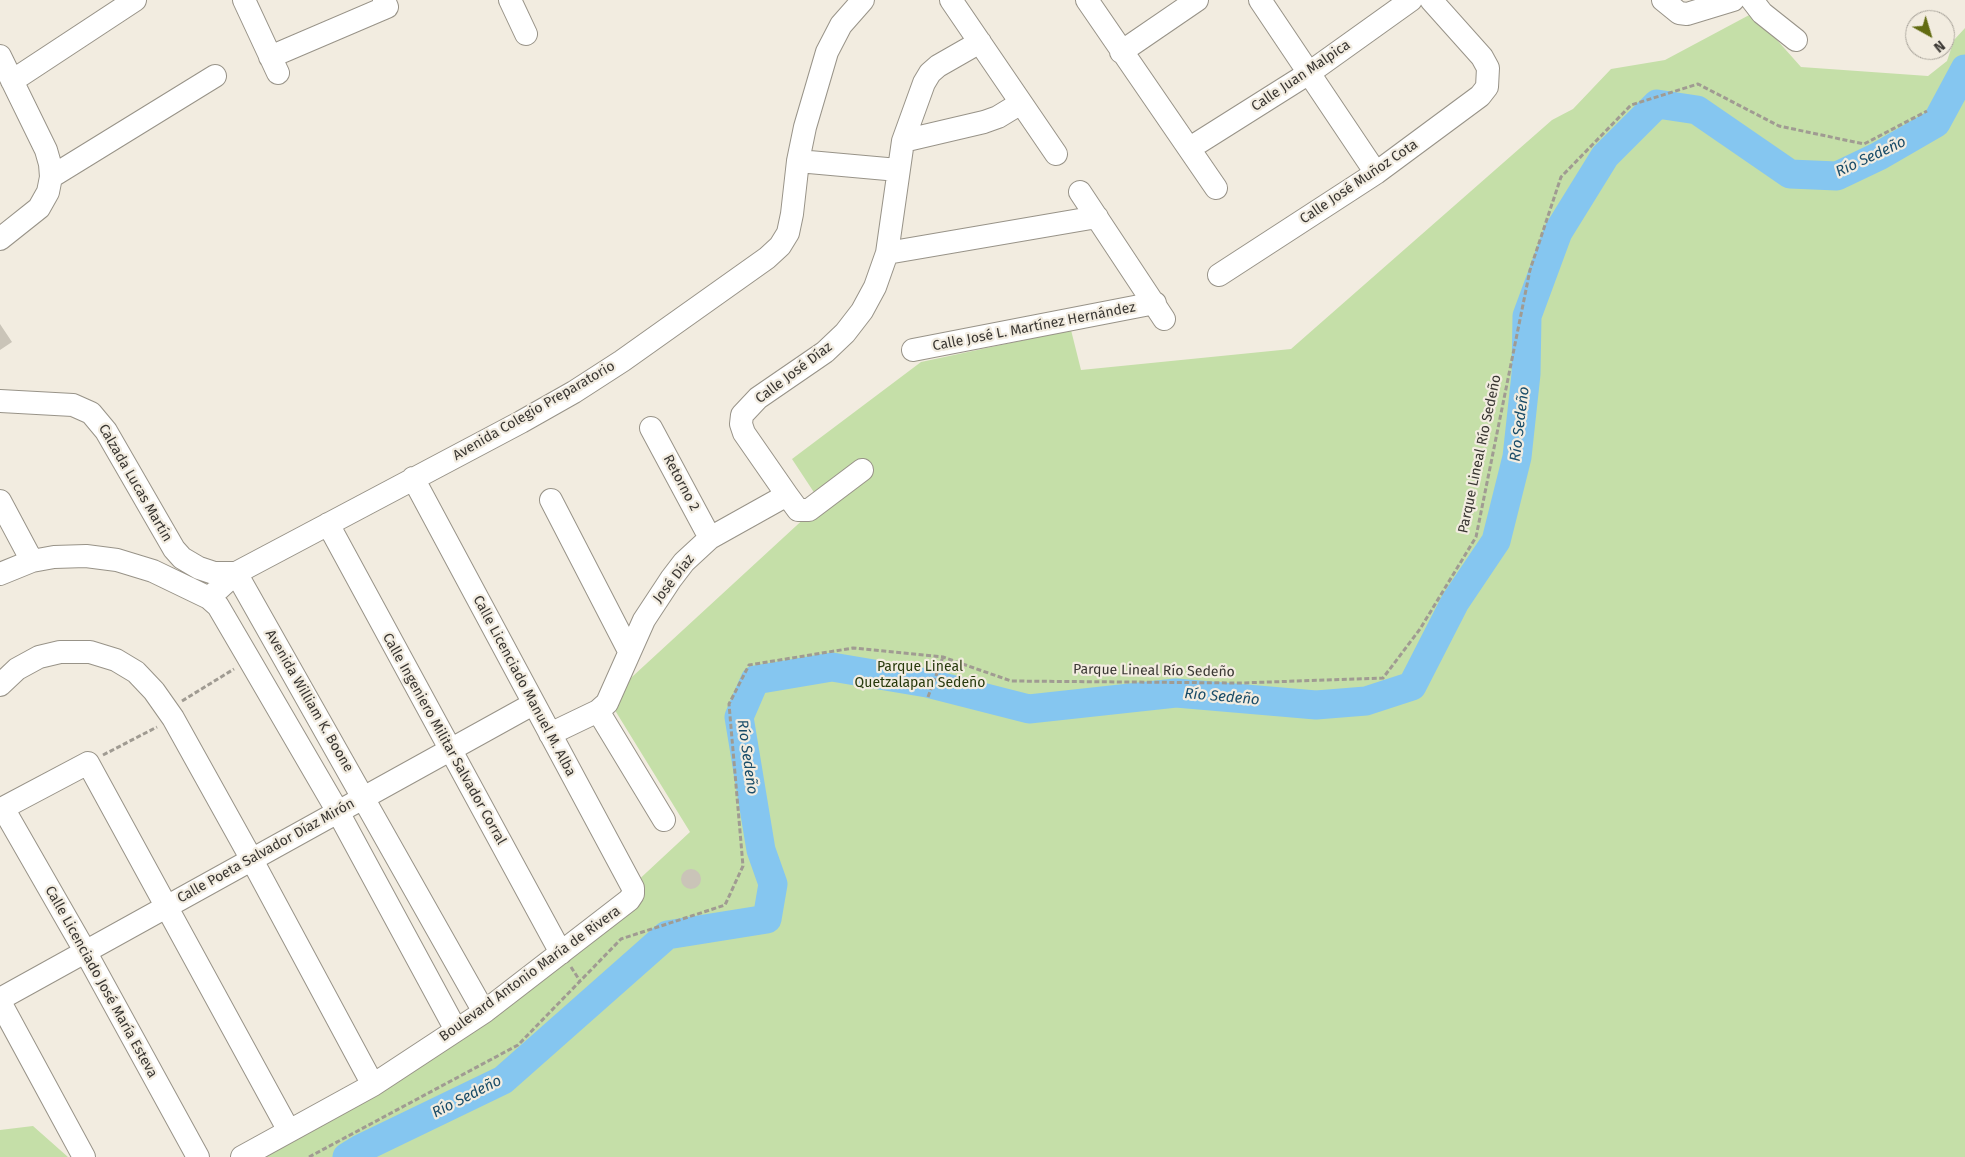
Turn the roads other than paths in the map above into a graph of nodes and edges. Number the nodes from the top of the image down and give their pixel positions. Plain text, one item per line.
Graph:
1 (135, 0) edge
2 (244, 0) edge
3 (863, 0) edge
4 (951, 0) edge
5 (1087, 0) edge
6 (1197, 0) edge
7 (1260, 0) edge
8 (1411, 0) edge
9 (1431, 0) edge
10 (1663, 0) edge
11 (1733, 0) edge
12 (1752, 0) edge
13 (512, 1) edge
14 (385, 3) edge
15 (526, 34) dead end
16 (1796, 40) dead end
17 (980, 42) junction
18 (1121, 52) junction
19 (0, 56) edge
20 (1309, 73) junction
21 (215, 76) dead end
22 (12, 81) junction
23 (1021, 103) junction
24 (903, 141) junction
25 (1190, 148) junction
26 (1056, 154) dead end
27 (798, 161) junction
28 (898, 170) junction
29 (1376, 173) junction
30 (51, 177) junction
31 (1216, 188) dead end
32 (1080, 192) dead end
33 (1096, 217) junction
34 (0, 239) edge
35 (887, 253) junction
36 (1219, 276) dead end
37 (913, 350) dead end
38 (0, 401) edge
39 (652, 428) dead end
40 (862, 470) dead end
41 (413, 478) junction
42 (787, 495) junction
43 (0, 500) edge
44 (551, 500) dead end
45 (328, 524) junction
46 (710, 538) junction
47 (167, 539) junction
48 (32, 561) junction
49 (153, 571) junction
50 (236, 573) junction
51 (0, 574) edge
52 (209, 598) junction
53 (629, 651) junction
54 (0, 685) edge
55 (533, 704) junction
56 (598, 711) junction
57 (550, 734) junction
58 (450, 750) junction
59 (363, 798) junction
60 (338, 812) junction
61 (664, 820) dead end
62 (252, 860) junction
63 (633, 894) joint
64 (167, 905) junction
65 (85, 951) junction
66 (561, 953) junction
67 (2, 1009) edge
68 (484, 1012) junction
69 (456, 1030) junction
70 (373, 1084) junction
71 (289, 1131) junction
72 (84, 1157) edge
73 (198, 1157) edge
74 (242, 1157) edge

1 - 22 street
2 - 14 street
3 - 27 street, Avenida Colegio Preparatorio
4 - 17 street
5 - 18 street
6 - 18 street
7 - 20 street
8 - 20 street, Calle Juan Malpica
9 - 29 street, Calle José Muñoz Cota
10 - 11 street
12 - 16 street
13 - 15 street
17 - 23 street
17 - 24 street, Calle José Díaz
18 - 25 street
19 - 22 street
20 - 25 street, Calle Juan Malpica
20 - 29 street
21 - 30 street
22 - 30 street
23 - 24 street
23 - 26 street
24 - 28 street, Calle José Díaz
25 - 31 street
27 - 28 street
27 - 41 street, Avenida Colegio Preparatorio
28 - 35 street, Calle José Díaz
29 - 36 street, Calle José Muñoz Cota
30 - 34 street
32 - 33 street
33 - 35 street
33 - 37 street, Calle José L. Martínez Hernández
35 - 42 street, Calle José Díaz
38 - 47 street, Calzada Lucas Martín
39 - 46 street, Retorno 2
40 - 42 street
41 - 45 street, Avenida Colegio Preparatorio
41 - 55 street, Calle Licenciado Manuel M. Alba
42 - 46 street, José Díaz
43 - 48 street
44 - 53 street
45 - 50 street, Avenida Colegio Preparatorio
45 - 58 street, Calle Ingeniero Militar Salvador Corral
46 - 53 street, José Díaz
47 - 49 street
47 - 50 street, Calzada Lucas Martín
48 - 49 street
48 - 51 street
49 - 52 street
50 - 52 street, Avenida Colegio Preparatorio
50 - 59 street, Avenida William K. Boone
52 - 60 street
53 - 56 street, José Díaz
54 - 62 street
55 - 57 street, Calle Licenciado Manuel M. Alba
55 - 58 street, Calle Poeta Salvador Díaz Mirón
56 - 57 street, José Díaz
56 - 61 street
57 - 63 street, Calle Licenciado Manuel M. Alba
58 - 59 street, Calle Poeta Salvador Díaz Mirón
58 - 66 street, Calle Ingeniero Militar Salvador Corral
59 - 60 street, Calle Poeta Salvador Díaz Mirón
59 - 68 street, Avenida William K. Boone
60 - 62 street, Calle Poeta Salvador Díaz Mirón
60 - 69 street
62 - 64 street, Calle Poeta Salvador Díaz Mirón
62 - 70 street
63 - 66 street, Boulevard Antonio María de Rivera
64 - 65 street, Calle Poeta Salvador Díaz Mirón
64 - 65 street, Calle Licenciado José María Esteva
64 - 71 street
65 - 67 street, Calle Poeta Salvador Díaz Mirón
65 - 73 street, Calle Licenciado José María Esteva
66 - 68 street, Boulevard Antonio María de Rivera
67 - 72 street
68 - 69 street, Boulevard Antonio María de Rivera
69 - 70 street, Boulevard Antonio María de Rivera
70 - 71 street, Boulevard Antonio María de Rivera
71 - 74 street, Boulevard Antonio María de Rivera

